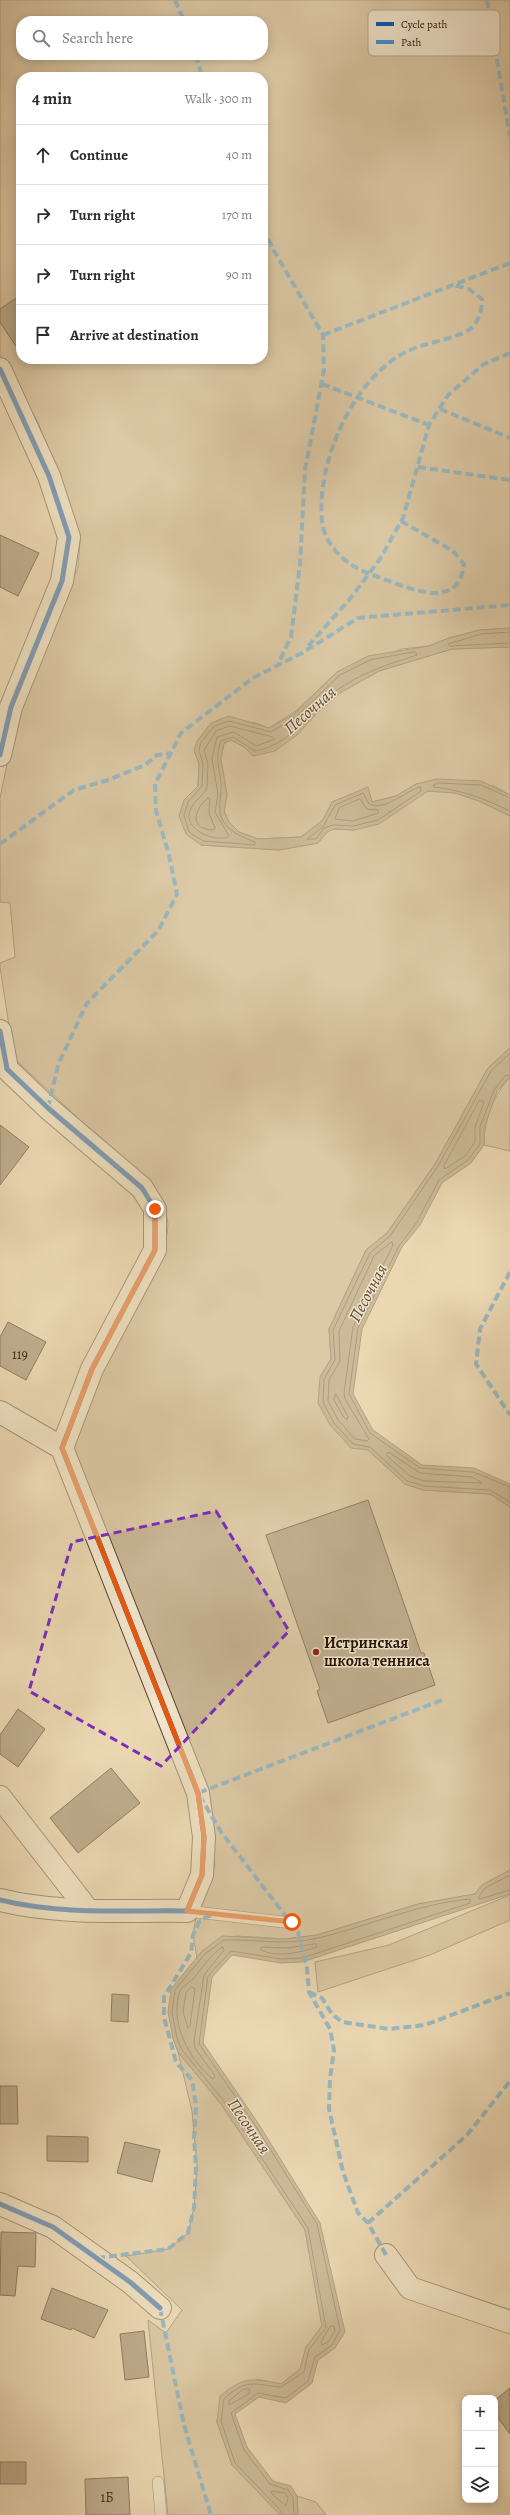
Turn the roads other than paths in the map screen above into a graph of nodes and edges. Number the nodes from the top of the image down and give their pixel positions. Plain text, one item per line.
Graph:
1 (0, 368) edge
2 (0, 756) edge
3 (0, 1031) edge
4 (3, 1072) edge
5 (0, 1412) edge
6 (62, 1448) junction
7 (0, 1797) edge
8 (0, 1900) edge
9 (88, 1910) junction
10 (187, 1911) junction
11 (292, 1922) dead end
12 (0, 2204) edge
13 (386, 2255) dead end
14 (160, 2308) dead end
15 (510, 2322) edge
16 (158, 2482) dead end
17 (161, 2515) edge

1 - 2 street
3 - 4 street
4 - 6 street
5 - 6 street
6 - 10 street
7 - 9 street
8 - 9 street
9 - 10 street
10 - 11 lane
12 - 14 street
13 - 15 street
16 - 17 lane

